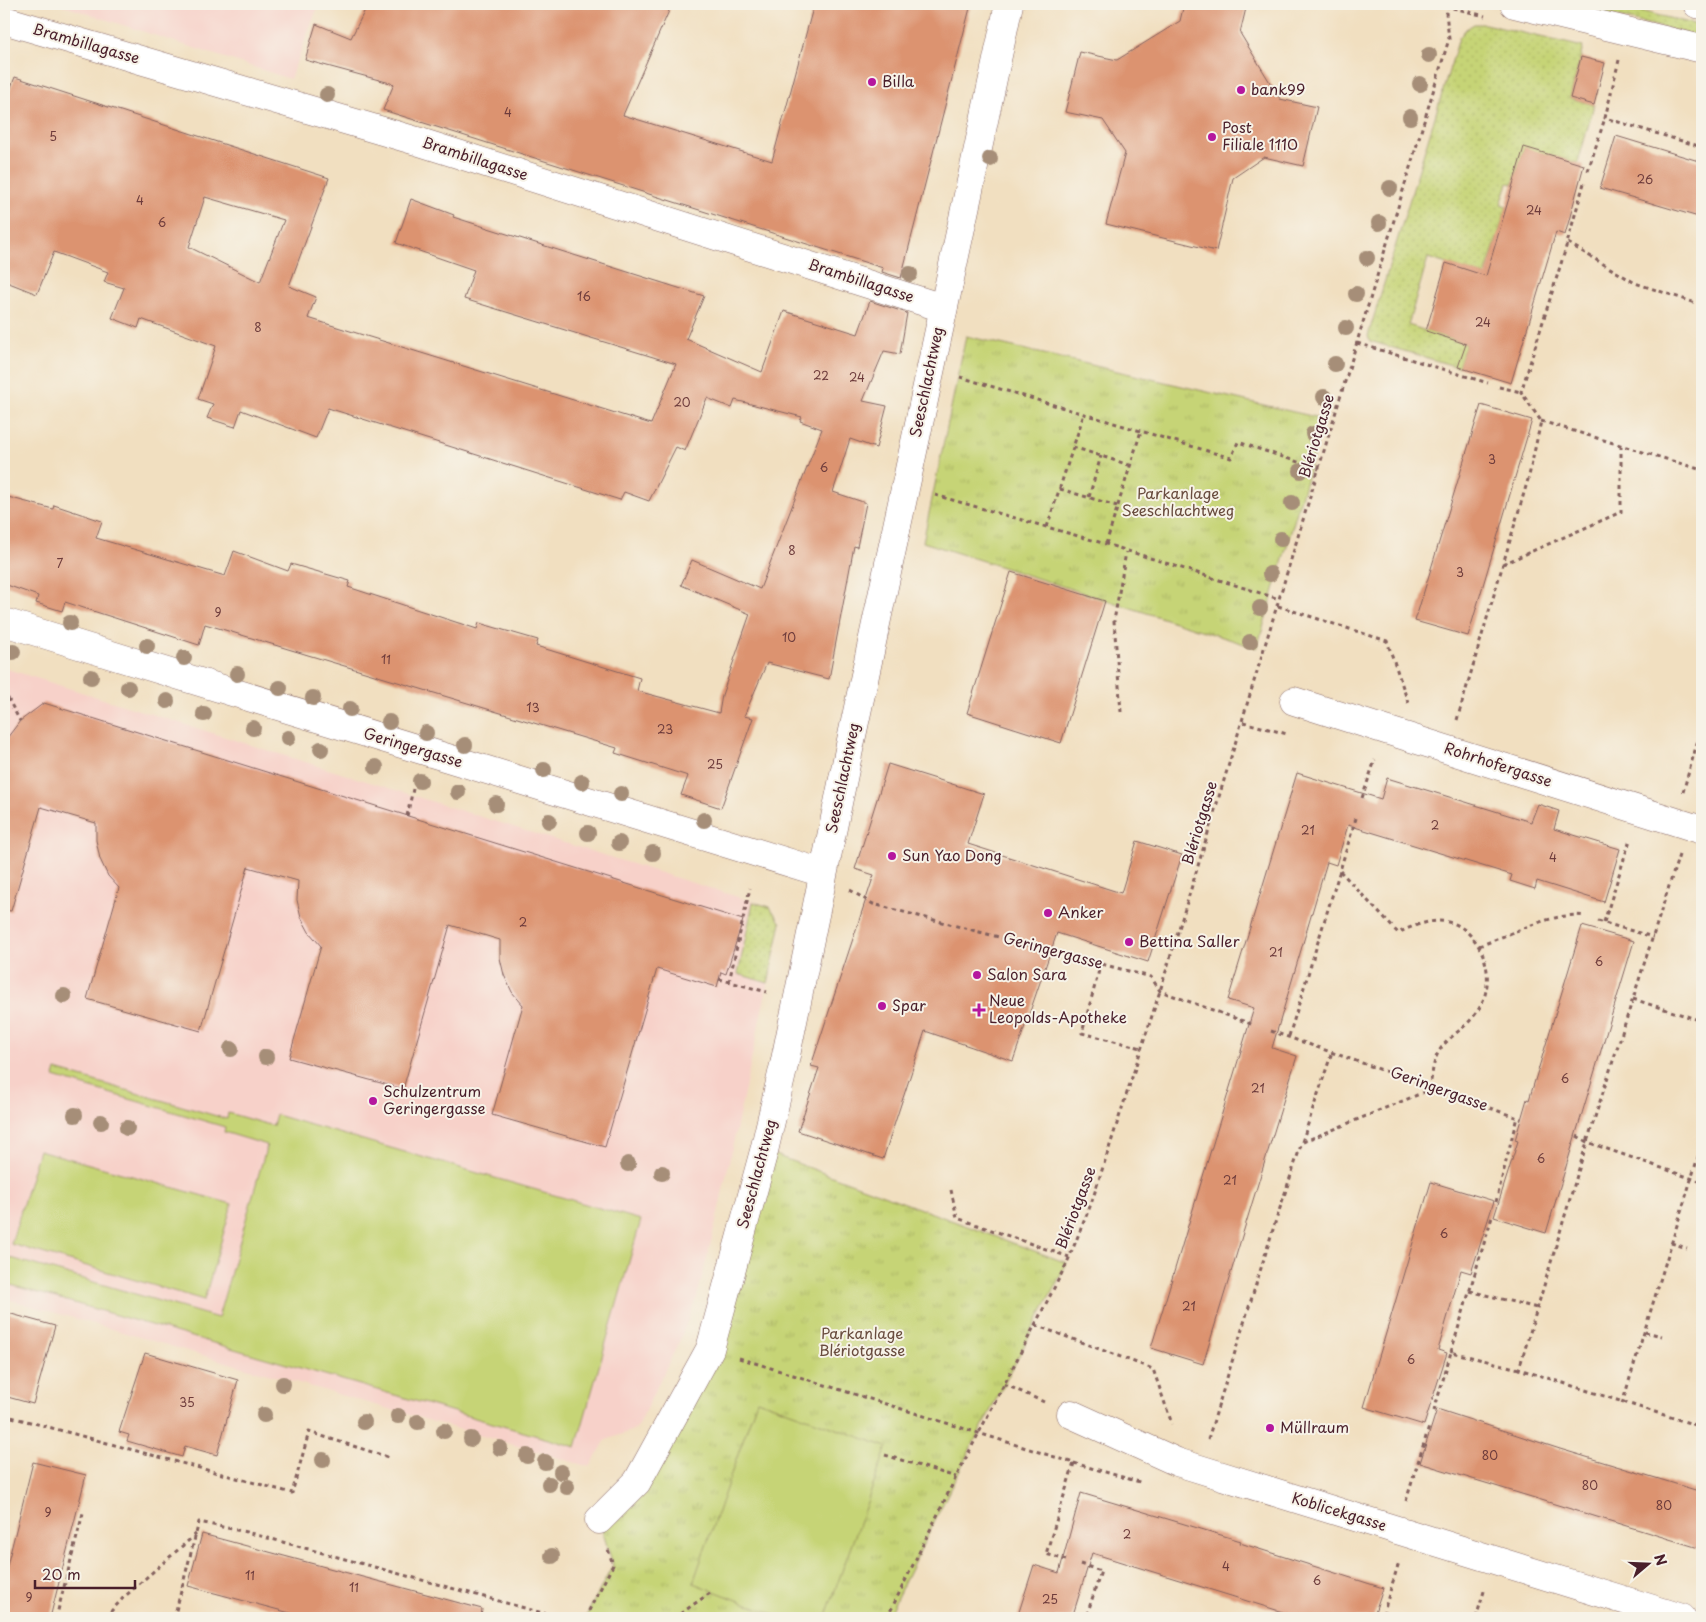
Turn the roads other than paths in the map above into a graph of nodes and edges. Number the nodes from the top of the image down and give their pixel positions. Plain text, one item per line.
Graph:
1 (1009, 4) edge
2 (1514, 4) edge
3 (1697, 4) edge
4 (1702, 5) edge
5 (4, 20) edge
6 (1702, 49) edge
7 (943, 308) junction
8 (4, 622) edge
9 (1294, 701) dead end
10 (1702, 830) edge
11 (834, 880) junction
12 (1070, 1414) road end
13 (599, 1520) road end
14 (1682, 1618) edge

1 - 7 street, Seeschlachtweg
2 - 6 street
3 - 4 street
5 - 7 street, Brambillagasse
7 - 11 street, Seeschlachtweg
8 - 11 street, Geringergasse
9 - 10 street, Rohrhofergasse
11 - 13 street, Seeschlachtweg
12 - 14 street, Koblicekgasse

